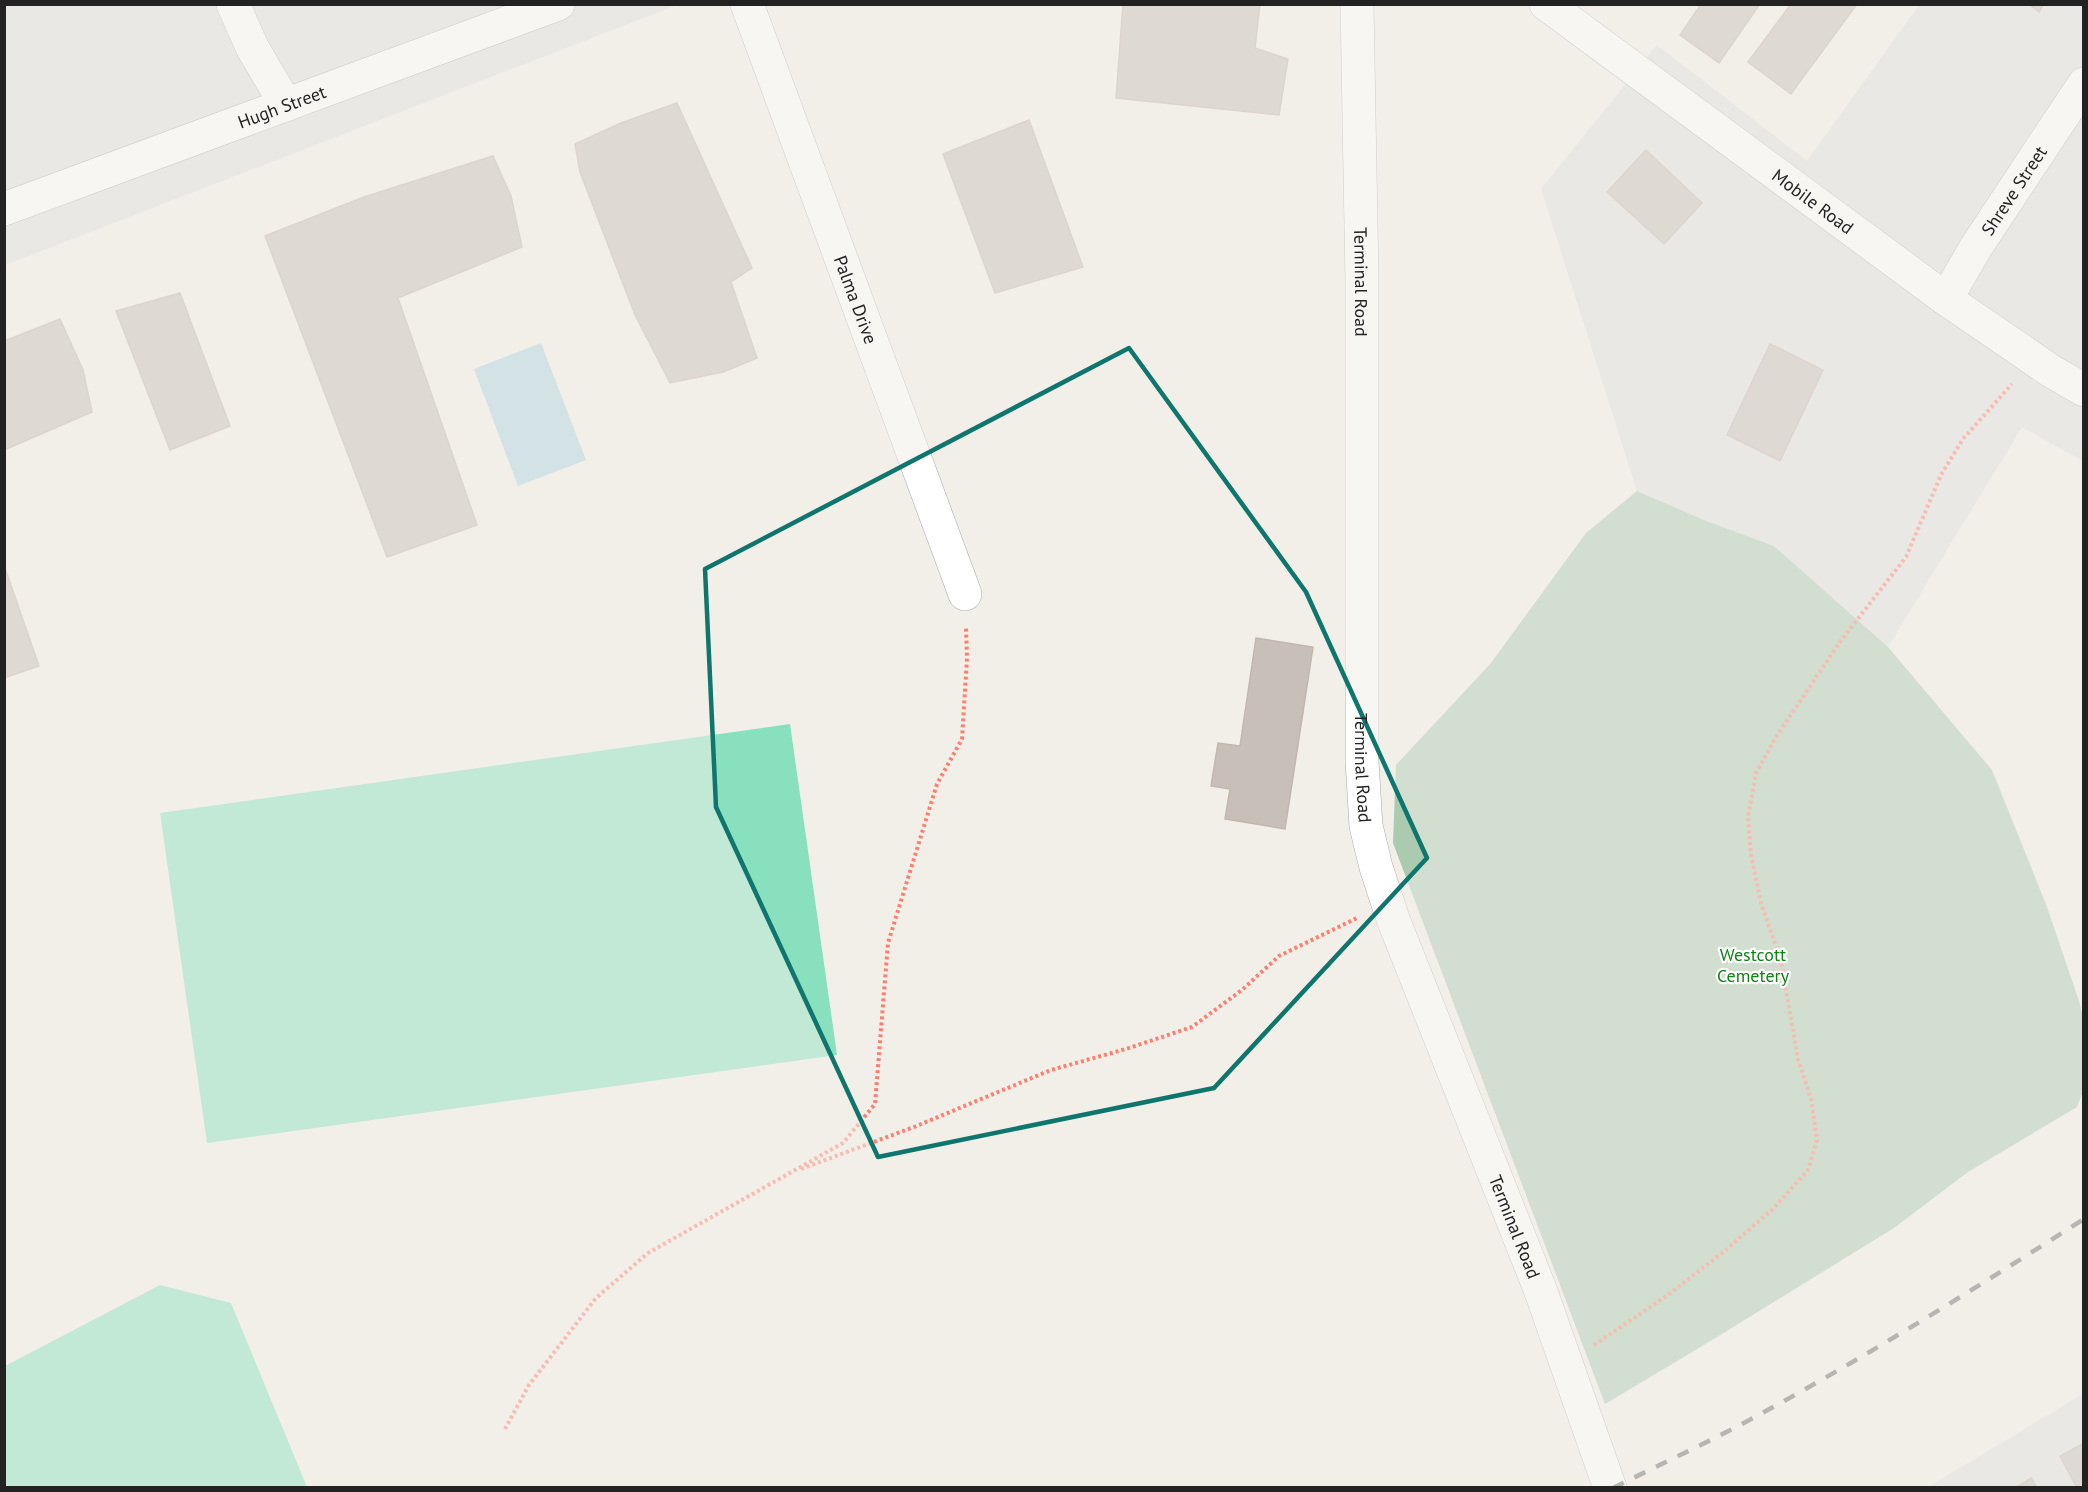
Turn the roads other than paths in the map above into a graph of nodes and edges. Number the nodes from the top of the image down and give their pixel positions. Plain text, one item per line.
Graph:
1 (233, 4) edge
2 (558, 4) edge
3 (747, 4) edge
4 (1357, 4) edge
5 (1546, 4) edge
6 (2084, 84) edge
7 (286, 105) junction
8 (4, 209) edge
9 (1946, 299) junction
10 (2084, 390) edge
11 (965, 594) road end
12 (1610, 1488) edge

1 - 7 street
2 - 7 street, Hugh Street
3 - 11 street, Palma Drive
4 - 12 street, Terminal Road
5 - 9 street, Mobile Road
6 - 9 street, Shreve Street
7 - 8 street, Hugh Street
9 - 10 street, Mobile Road

